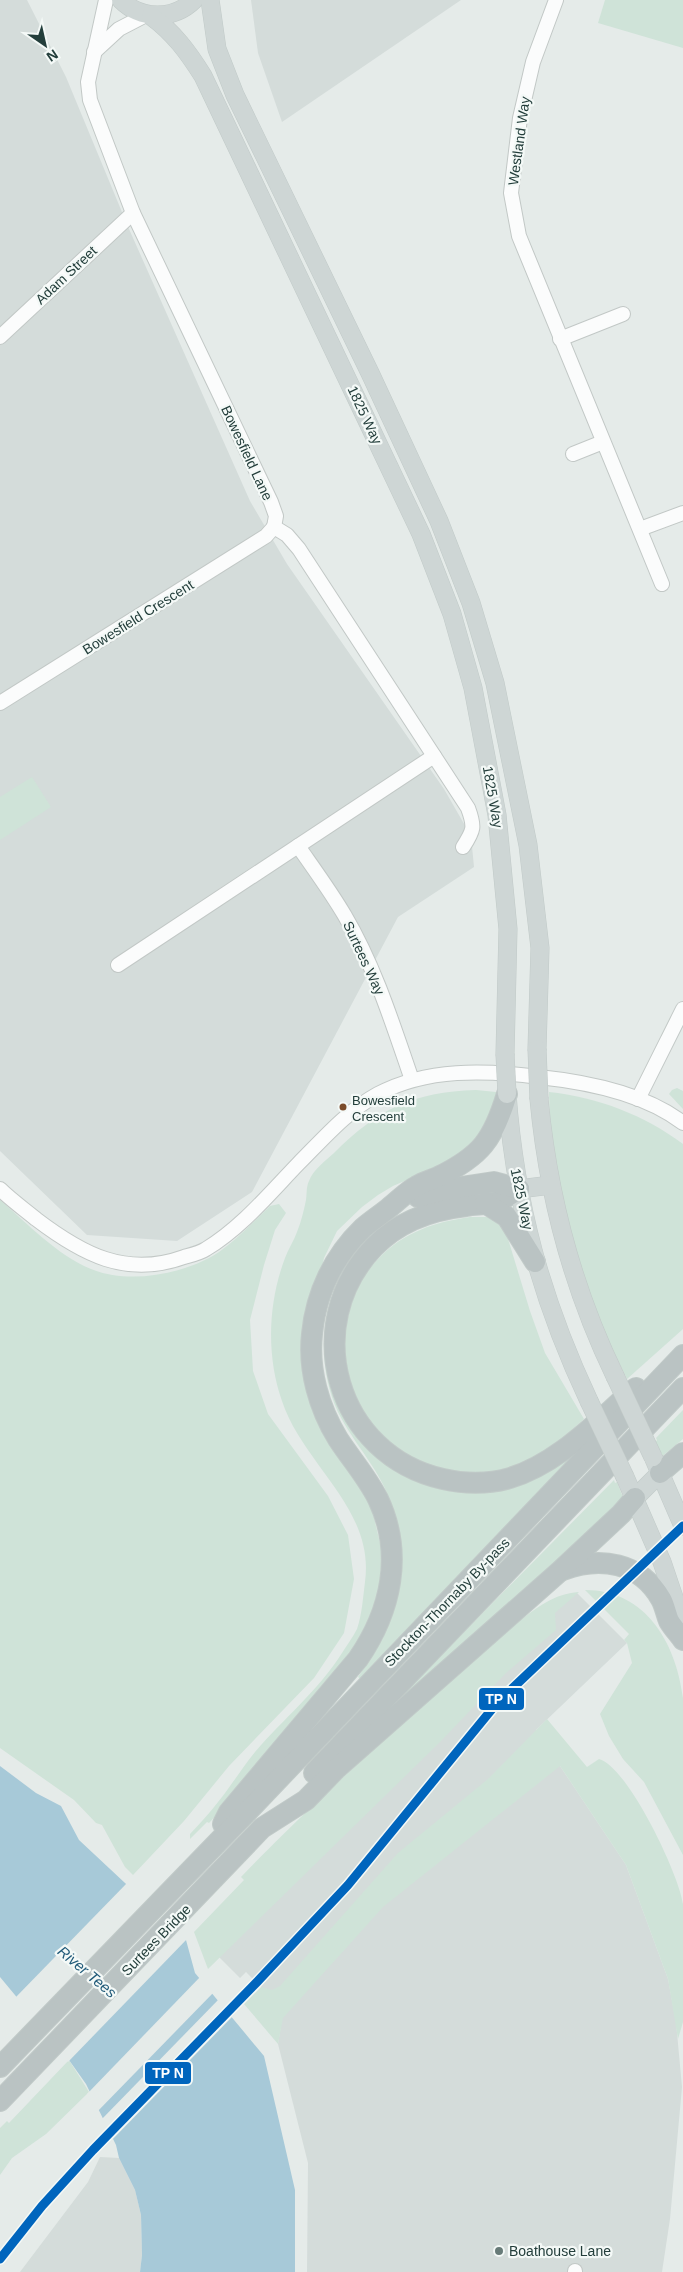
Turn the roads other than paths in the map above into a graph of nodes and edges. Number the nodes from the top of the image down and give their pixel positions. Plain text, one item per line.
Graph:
1 (106, 0) edge
2 (121, 0) edge
3 (194, 0) edge
4 (210, 0) edge
5 (556, 0) edge
6 (149, 16) junction
7 (94, 52) junction
8 (133, 213) junction
9 (623, 314) dead end
10 (0, 337) edge
11 (560, 339) junction
12 (603, 442) junction
13 (573, 454) dead end
14 (683, 513) edge
15 (274, 527) junction
16 (640, 530) junction
17 (662, 584) dead end
18 (0, 703) edge
19 (434, 756) junction
20 (298, 846) junction
21 (463, 847) dead end
22 (118, 965) dead end
23 (683, 1009) edge
24 (412, 1080) junction
25 (507, 1094) junction
26 (638, 1099) junction
27 (683, 1124) edge
28 (551, 1185) junction
29 (0, 1189) edge
30 (519, 1189) junction
31 (485, 1203) junction
32 (390, 1207) junction
33 (535, 1262) junction
34 (683, 1348) edge
35 (683, 1355) edge
36 (683, 1388) edge
37 (683, 1453) edge
38 (657, 1465) junction
39 (635, 1498) junction
40 (683, 1526) edge
41 (559, 1572) junction
42 (683, 1624) edge
43 (683, 1640) edge
44 (262, 1828) junction
45 (211, 1848) junction
46 (0, 2068) edge
47 (0, 2101) edge

1 - 7 street, Bowesfield Lane
2 - 6 main road, 1825 Way
3 - 6 main road
4 - 28 main road, 1825 Way, bridge
5 - 11 street, Westland Way
6 - 7 street
6 - 25 main road, 1825 Way, bridge
7 - 8 street, Bowesfield Lane
8 - 10 street, Adam Street
8 - 15 street, Bowesfield Lane
9 - 11 street
11 - 12 street, Westland Way
12 - 13 street
12 - 16 street, Westland Way
14 - 16 street
15 - 18 street, Bowesfield Crescent
15 - 19 street
16 - 17 street, Westland Way
19 - 20 street
19 - 21 street
20 - 22 street
20 - 24 street, Surtees Way
23 - 26 street
24 - 26 street
24 - 29 street
25 - 30 main road, 1825 Way
25 - 32 highway
26 - 27 street
28 - 30 main road
28 - 38 main road, 1825 Way, bridge
30 - 31 highway
30 - 32 highway
30 - 33 main road, 1825 Way
31 - 33 highway
31 - 34 highway
32 - 45 highway
33 - 39 main road, 1825 Way, bridge
35 - 45 highway, Stockton-Thornaby By-pass
36 - 44 highway, Stockton-Thornaby By-pass
37 - 38 highway
38 - 39 main road
38 - 40 main road, 1825 Way
39 - 41 highway
39 - 42 main road, 1825 Way
41 - 43 highway
41 - 44 highway
44 - 47 highway, Surtees Bridge
45 - 46 highway, Surtees Bridge

